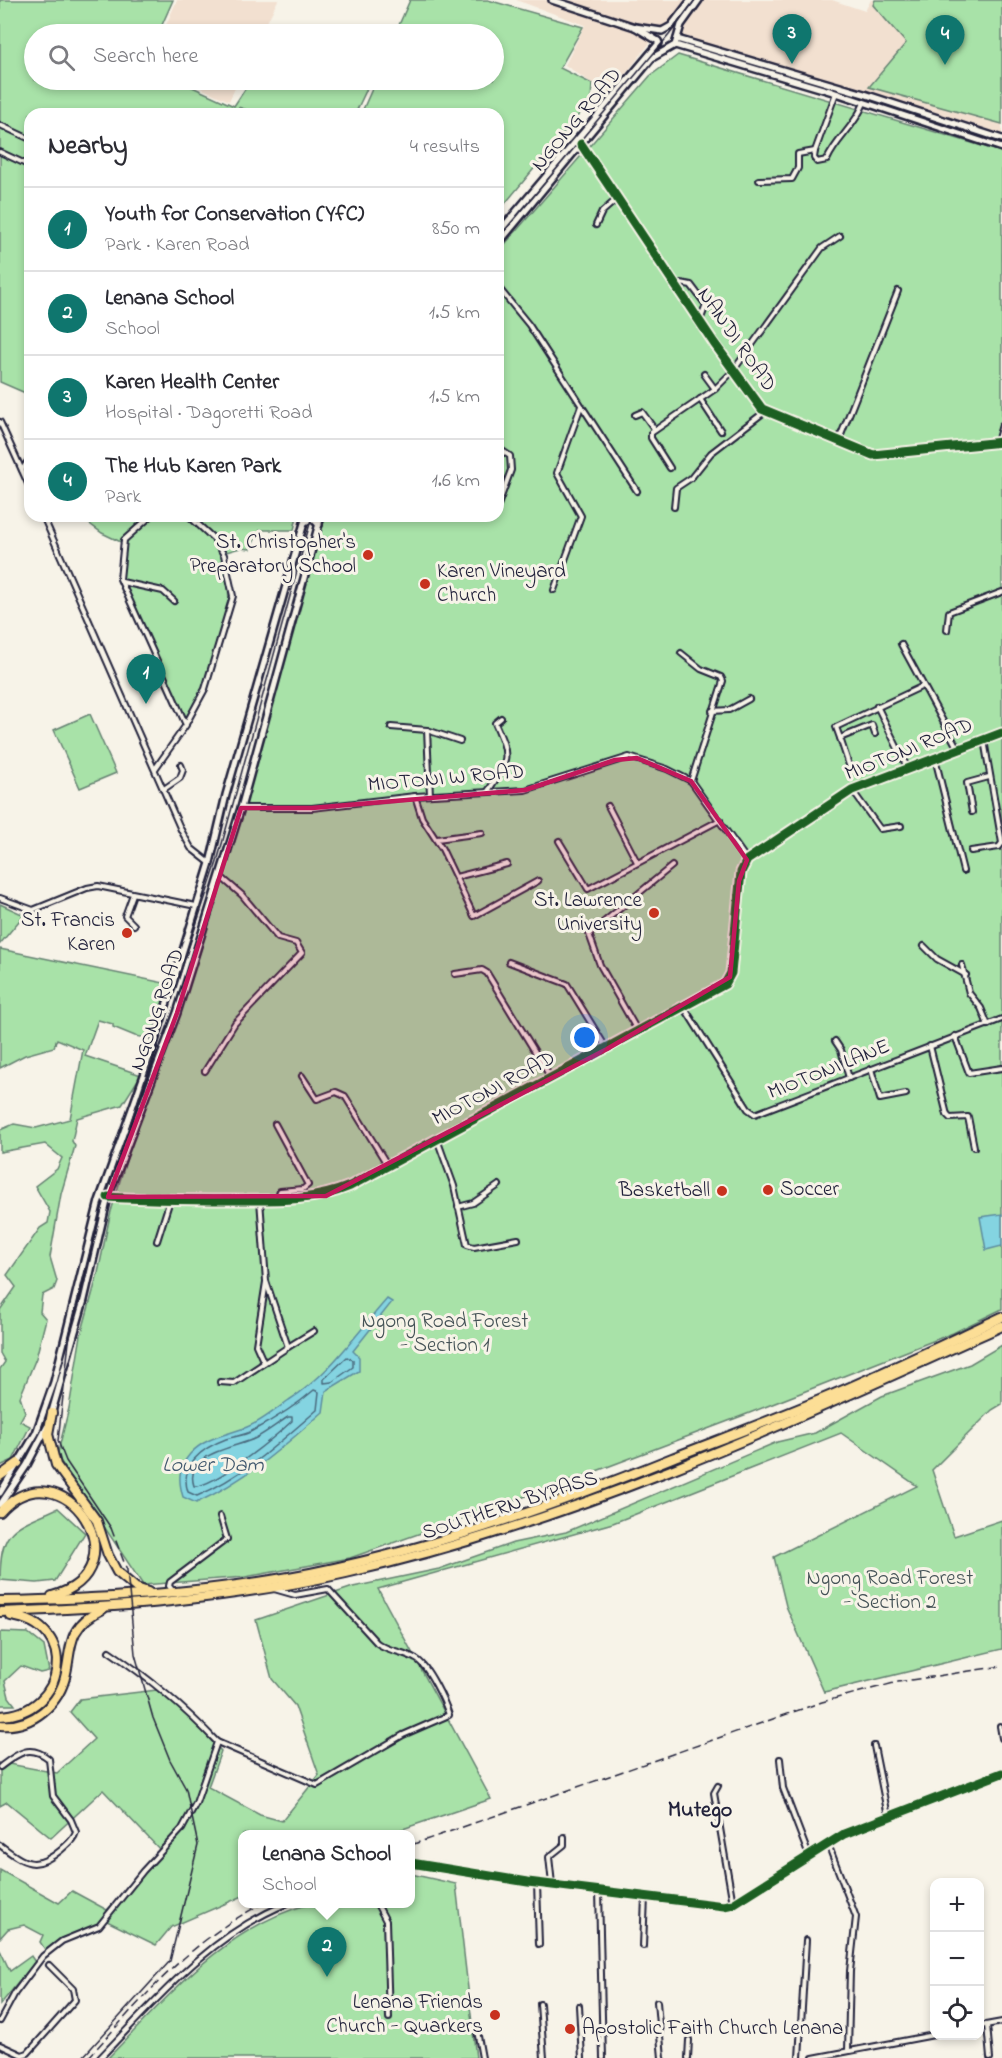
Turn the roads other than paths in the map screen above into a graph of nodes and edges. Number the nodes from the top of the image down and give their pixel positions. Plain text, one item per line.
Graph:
1 (552, 0) edge
2 (690, 0) edge
3 (699, 0) edge
4 (635, 27) junction
5 (664, 30) junction
6 (676, 40) junction
7 (658, 42) junction
8 (666, 48) junction
9 (836, 93) junction
10 (864, 103) junction
11 (0, 124) edge
12 (24, 136) edge
13 (1002, 139) edge
14 (581, 144) junction
15 (1002, 148) edge
16 (815, 150) junction
17 (0, 152) edge
18 (24, 163) edge
19 (759, 180) dead end
20 (617, 199) junction
21 (596, 225) dead end
22 (504, 226) edge
23 (840, 236) dead end
24 (504, 237) edge
25 (676, 285) junction
26 (898, 291) dead end
27 (504, 294) edge
28 (700, 321) junction
29 (733, 371) junction
30 (704, 374) dead end
31 (715, 389) junction
32 (700, 399) junction
33 (581, 405) junction
34 (768, 410) junction
35 (635, 415) dead end
36 (0, 422) edge
37 (1002, 425) edge
38 (655, 430) junction
39 (721, 431) dead end
40 (839, 440) junction
41 (999, 442) edge
42 (504, 452) edge
43 (24, 468) edge
44 (670, 468) dead end
45 (22, 471) junction
46 (24, 475) edge
47 (504, 489) edge
48 (637, 491) dead end
49 (674, 507) dead end
50 (45, 522) edge
51 (144, 522) edge
52 (196, 522) edge
53 (307, 522) edge
54 (316, 522) edge
55 (320, 522) edge
56 (304, 524) joint
57 (319, 525) junction
58 (121, 582) junction
59 (554, 590) dead end
60 (1002, 592) edge
61 (174, 601) dead end
62 (947, 630) dead end
63 (901, 644) dead end
64 (681, 653) dead end
65 (922, 686) junction
66 (749, 699) dead end
67 (877, 706) junction
68 (712, 711) junction
69 (501, 718) dead end
70 (186, 725) junction
71 (391, 727) dead end
72 (427, 730) junction
73 (1002, 733) edge
74 (875, 734) dead end
75 (840, 738) junction
76 (984, 740) junction
77 (460, 741) dead end
78 (958, 749) junction
79 (935, 758) junction
80 (181, 765) dead end
81 (850, 768) dead end
82 (908, 769) junction
83 (155, 770) junction
84 (989, 777) junction
85 (692, 781) junction
86 (164, 789) junction
87 (852, 790) junction
88 (488, 792) junction
89 (430, 795) junction
90 (415, 796) junction
91 (608, 806) dead end
92 (241, 808) junction
93 (972, 812) dead end
94 (720, 820) junction
95 (901, 826) dead end
96 (482, 833) dead end
97 (437, 839) junction
98 (560, 841) dead end
99 (1002, 843) edge
100 (971, 851) dead end
101 (747, 860) junction
102 (637, 862) junction
103 (210, 863) junction
104 (507, 864) dead end
105 (672, 866) dead end
106 (963, 871) dead end
107 (219, 875) junction
108 (456, 877) junction
109 (538, 881) dead end
110 (134, 894) junction
111 (0, 898) edge
112 (196, 906) junction
113 (134, 925) dead end
114 (924, 946) dead end
115 (509, 962) dead end
116 (962, 965) dead end
117 (454, 974) dead end
118 (967, 975) junction
119 (175, 979) junction
120 (187, 980) junction
121 (684, 1007) junction
122 (1002, 1019) edge
123 (988, 1025) junction
124 (638, 1032) junction
125 (955, 1036) junction
126 (835, 1041) dead end
127 (930, 1046) junction
128 (607, 1049) junction
129 (1002, 1068) edge
130 (871, 1069) junction
131 (205, 1071) dead end
132 (302, 1076) dead end
133 (551, 1078) junction
134 (849, 1078) junction
135 (906, 1094) dead end
136 (275, 1124) dead end
137 (437, 1139) junction
138 (975, 1147) dead end
139 (388, 1166) junction
140 (499, 1185) dead end
141 (108, 1197) junction
142 (170, 1200) junction
143 (260, 1200) junction
144 (277, 1200) junction
145 (458, 1207) junction
146 (518, 1239) dead end
147 (157, 1241) dead end
148 (266, 1281) junction
149 (1002, 1317) edge
150 (1002, 1326) edge
151 (314, 1331) dead end
152 (288, 1347) junction
153 (264, 1363) junction
154 (220, 1382) dead end
155 (52, 1413) junction
156 (18, 1463) junction
157 (0, 1476) edge
158 (0, 1493) edge
159 (0, 1505) edge
160 (0, 1512) edge
161 (220, 1516) dead end
162 (271, 1588) junction
163 (174, 1592) junction
164 (159, 1593) junction
165 (42, 1599) junction
166 (0, 1601) edge
167 (107, 1607) junction
168 (0, 1613) edge
169 (109, 1652) dead end
170 (0, 1716) edge
171 (0, 1725) edge
172 (1000, 1726) dead end
173 (1002, 1738) edge
174 (217, 1742) junction
175 (874, 1746) dead end
176 (780, 1759) dead end
177 (0, 1767) edge
178 (1002, 1773) edge
179 (718, 1786) dead end
180 (888, 1817) junction
181 (564, 1837) dead end
182 (828, 1844) junction
183 (0, 1845) edge
184 (809, 1856) junction
185 (415, 1864) edge
186 (537, 1883) junction
187 (552, 1884) junction
188 (599, 1891) junction
189 (645, 1897) junction
190 (732, 1904) junction
191 (278, 1908) edge
192 (379, 1908) edge
193 (806, 1940) dead end
194 (539, 1944) dead end
195 (643, 1946) dead end
196 (49, 1965) dead end
197 (657, 2002) dead end
198 (540, 2004) dead end
199 (579, 2006) dead end
200 (389, 2018) dead end
201 (0, 2021) edge
202 (1002, 2022) edge
203 (476, 2025) dead end
204 (984, 2025) edge
205 (987, 2025) junction
206 (930, 2036) edge
207 (689, 2040) dead end
208 (0, 2045) edge
209 (848, 2051) junction
210 (25, 2056) edge
211 (100, 2058) edge
212 (482, 2058) edge
213 (544, 2058) edge
214 (582, 2058) edge
215 (603, 2058) edge
216 (662, 2058) edge
217 (688, 2058) edge
218 (799, 2058) edge
219 (814, 2058) edge
220 (990, 2058) edge

1 - 4 main road
2 - 5 main road
3 - 6 main road
4 - 5 main road
4 - 7 main road
5 - 6 main road
5 - 7 main road, NGONG ROAD
6 - 8 main road
6 - 9 main road
6 - 13 main road
7 - 8 main road
7 - 22 main road, NGONG ROAD
8 - 14 main road, NGONG ROAD
9 - 10 main road
9 - 16 street
10 - 15 main road
10 - 16 street
11 - 12 street
14 - 20 street, NANDI ROAD
14 - 24 main road, NGONG ROAD
16 - 19 street
17 - 18 street
20 - 21 street
20 - 25 street, NANDI ROAD
23 - 29 street
25 - 28 street, NANDI ROAD
25 - 28 street
26 - 40 street
27 - 33 street
28 - 29 street, NANDI ROAD
29 - 31 street
29 - 34 street, NANDI ROAD
30 - 31 street
31 - 32 street
32 - 38 street
32 - 39 street
33 - 48 street
33 - 59 street
34 - 40 street, NANDI ROAD
34 - 49 street
35 - 38 street
36 - 45 street
37 - 41 street
38 - 44 street
40 - 41 street, NANDI ROAD
42 - 47 street
43 - 45 street
45 - 46 street
50 - 83 street
51 - 58 street
52 - 70 street
53 - 56 main road
54 - 57 main road
55 - 57 main road, NGONG ROAD
56 - 103 main road, NGONG ROAD
57 - 92 main road, NGONG ROAD
58 - 61 street
58 - 70 street
60 - 62 street
63 - 65 street
64 - 68 street
65 - 67 street
65 - 78 street
66 - 68 street
67 - 75 street
67 - 82 street
68 - 85 street
69 - 88 street
70 - 83 street
71 - 72 street
72 - 77 street
72 - 89 street
73 - 76 street, MIOTONI ROAD
74 - 75 street
75 - 81 street
76 - 78 street, MIOTONI ROAD
76 - 84 street
78 - 79 street, MIOTONI ROAD
79 - 82 street, MIOTONI ROAD
79 - 106 street
80 - 86 street
82 - 87 street, MIOTONI ROAD
83 - 86 street
84 - 93 street
84 - 99 street
85 - 88 street, MIOTONI W ROAD
85 - 94 street, MIOTONI W ROAD
86 - 103 street
87 - 95 street
87 - 101 street, MIOTONI ROAD
88 - 89 street, MIOTONI W ROAD
89 - 90 street, MIOTONI W ROAD
90 - 92 street, MIOTONI W ROAD
90 - 97 street
91 - 102 street
92 - 107 main road, NGONG ROAD
94 - 101 street, MIOTONI W ROAD
94 - 102 street
96 - 97 street
97 - 108 street
98 - 102 street
99 - 100 street
101 - 121 street, MIOTONI ROAD
103 - 112 main road, NGONG ROAD
104 - 108 street
105 - 124 street
107 - 120 main road, NGONG ROAD
107 - 131 street
108 - 109 street
110 - 111 street
110 - 112 street
110 - 113 street
112 - 119 main road, NGONG ROAD
114 - 118 street
115 - 128 street
116 - 118 street
117 - 133 street
118 - 123 street
119 - 120 main road
119 - 156 main road, NGONG ROAD
120 - 141 main road, NGONG ROAD
121 - 124 street, MIOTONI ROAD
121 - 134 street, MIOTONI LANE
122 - 123 street, MIOTONI LANE
123 - 125 street, MIOTONI LANE
124 - 128 street, MIOTONI ROAD
125 - 127 street, MIOTONI LANE
125 - 129 street
126 - 134 street
127 - 130 street, MIOTONI LANE
127 - 138 street
128 - 133 street, MIOTONI ROAD
130 - 134 street, MIOTONI LANE
130 - 135 street
132 - 139 street
133 - 137 street, MIOTONI ROAD
136 - 144 street
137 - 139 street, MIOTONI ROAD
137 - 145 street
139 - 144 street, MIOTONI ROAD
140 - 145 street
141 - 142 street, MIOTONI ROAD
141 - 155 main road, NGONG ROAD
142 - 143 street, MIOTONI ROAD
142 - 147 street
143 - 144 street, MIOTONI ROAD
143 - 148 street
145 - 146 street
148 - 152 street
148 - 153 street
149 - 163 highway, SOUTHERN BYPASS
150 - 162 highway, SOUTHERN BYPASS
151 - 152 street
152 - 153 street
153 - 154 street
155 - 159 main road, NGONG ROAD
155 - 164 highway
156 - 157 highway
156 - 158 main road, NGONG ROAD
160 - 165 highway
161 - 163 street
162 - 167 highway, SOUTHERN BYPASS
162 - 174 street
163 - 164 highway, SOUTHERN BYPASS
164 - 165 highway, SOUTHERN BYPASS
165 - 166 highway, SOUTHERN BYPASS
167 - 168 highway, SOUTHERN BYPASS
167 - 171 highway
168 - 170 highway
169 - 174 street
172 - 173 street
174 - 201 street
175 - 180 street
176 - 184 street
177 - 183 street
178 - 180 street
179 - 190 street
180 - 182 street
181 - 187 street
182 - 184 street
182 - 209 street
184 - 190 street
185 - 186 street
186 - 187 street
186 - 194 street
187 - 188 street
188 - 189 street
188 - 215 street
189 - 190 street
189 - 195 street
191 - 211 street
192 - 200 street
193 - 218 street
196 - 210 street
197 - 216 street
198 - 213 street
199 - 214 street
202 - 205 street
203 - 212 street
204 - 205 street
205 - 220 street
206 - 209 street
207 - 217 street
208 - 210 street
209 - 219 street

